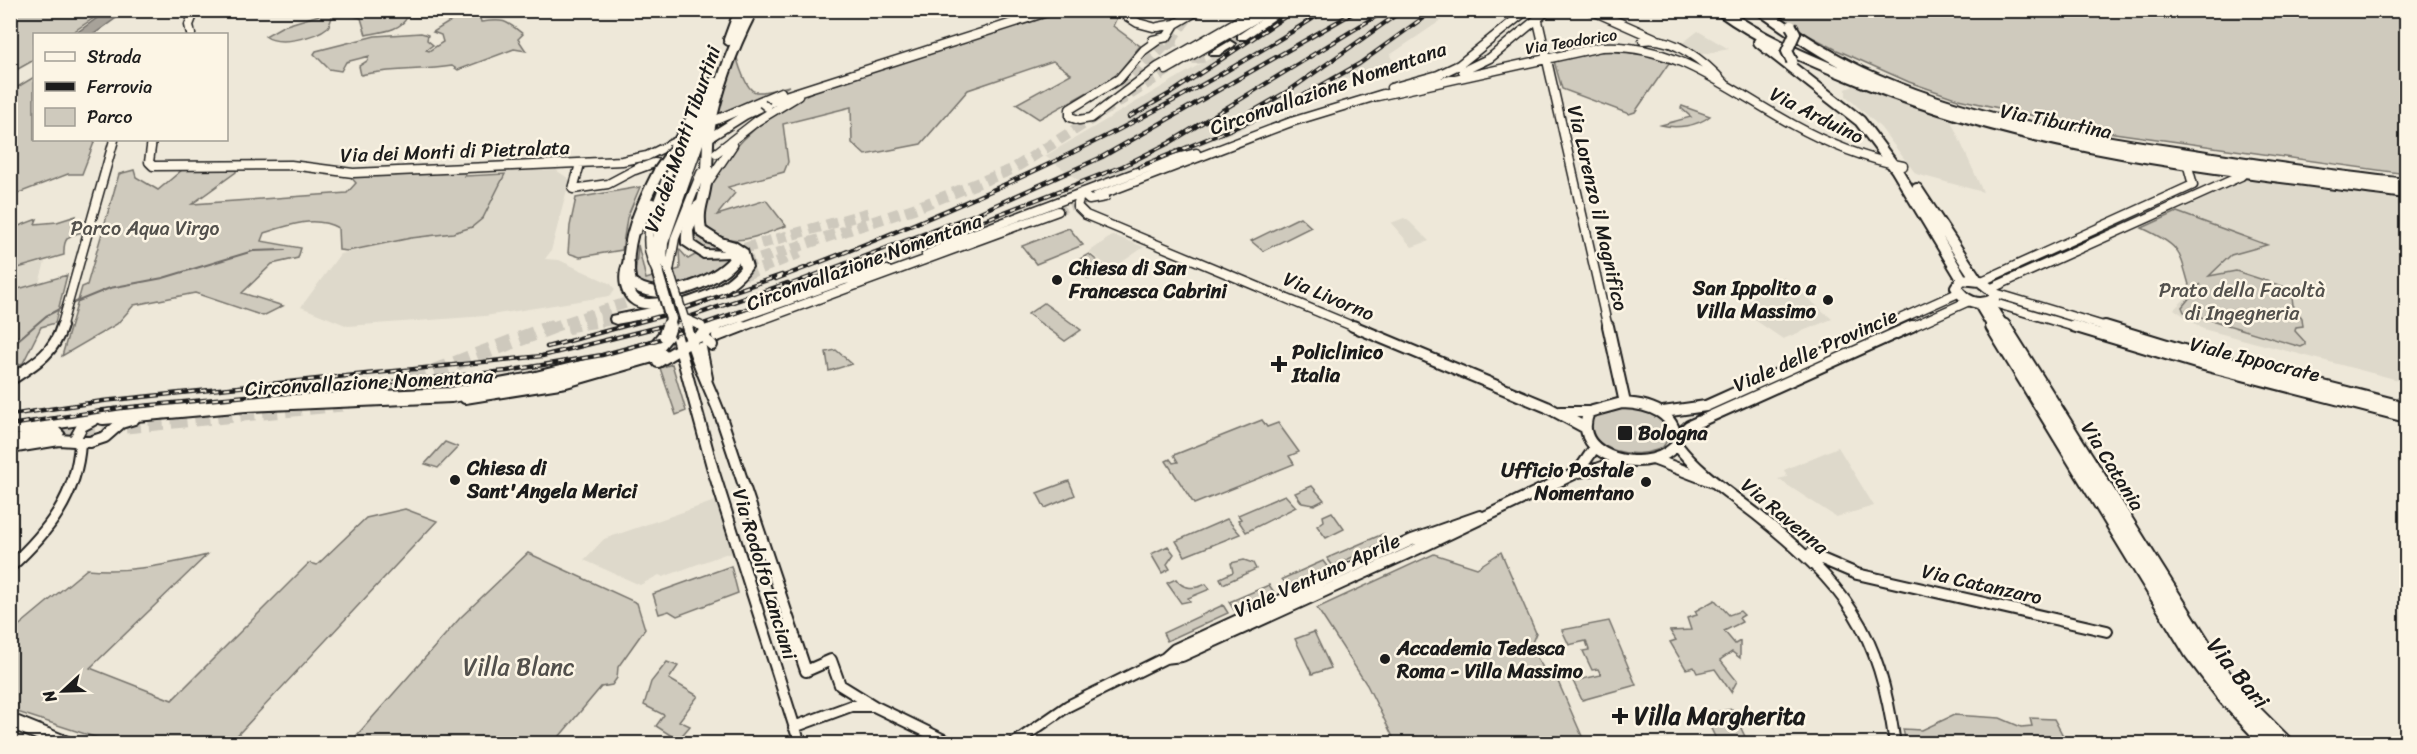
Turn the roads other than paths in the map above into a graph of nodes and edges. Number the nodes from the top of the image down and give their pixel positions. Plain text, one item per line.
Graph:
1 (195, 10) edge
2 (740, 10) edge
3 (752, 10) edge
4 (1041, 10) edge
5 (1053, 10) edge
6 (1199, 10) edge
7 (1257, 10) edge
8 (1270, 10) edge
9 (1527, 10) edge
10 (1548, 10) edge
11 (1592, 10) edge
12 (1761, 10) edge
13 (1769, 10) edge
14 (1117, 11) edge
15 (1281, 11) edge
16 (1727, 16) edge
17 (1518, 18) junction
18 (1538, 21) junction
19 (1138, 23) junction
20 (1175, 24) junction
21 (1156, 27) junction
22 (1531, 27) junction
23 (1635, 30) junction
24 (191, 33) edge
25 (1170, 33) junction
26 (1541, 34) junction
27 (1147, 35) junction
28 (1242, 37) tunnel mouth
29 (1158, 40) junction
30 (1643, 40) junction
31 (1659, 41) junction
32 (1230, 44) tunnel mouth
33 (1648, 48) junction
34 (1144, 50) junction
35 (1215, 53) tunnel mouth
36 (1547, 58) junction
37 (1499, 68) joint
38 (718, 70) junction
39 (844, 77) junction
40 (1728, 87) junction
41 (718, 91) junction
42 (1378, 96) junction
43 (1118, 99) junction
44 (739, 109) junction
45 (716, 120) dead end
46 (755, 122) junction
47 (712, 136) dead end
48 (1252, 137) junction
49 (114, 141) edge
50 (152, 141) edge
51 (677, 147) junction
52 (1202, 152) junction
53 (716, 153) dead end
54 (1220, 155) dead end
55 (2203, 156) junction
56 (2235, 162) junction
57 (2187, 163) junction
58 (580, 164) junction
59 (1898, 165) junction
60 (635, 170) junction
61 (2245, 172) junction
62 (701, 173) dead end
63 (1152, 182) dead end
64 (2406, 184) edge
65 (706, 185) junction
66 (663, 186) junction
67 (1081, 193) junction
68 (2406, 194) edge
69 (1095, 198) junction
70 (1077, 203) junction
71 (699, 204) junction
72 (1057, 205) junction
73 (1071, 214) dead end
74 (636, 233) junction
75 (1134, 234) junction
76 (1004, 238) dead end
77 (710, 239) junction
78 (984, 239) junction
79 (725, 254) tunnel mouth
80 (628, 264) junction
81 (926, 267) dead end
82 (915, 271) dead end
83 (664, 273) junction
84 (1962, 279) junction
85 (718, 285) tunnel mouth
86 (1958, 293) junction
87 (1984, 294) junction
88 (831, 296) junction
89 (616, 319) tunnel mouth
90 (685, 319) junction
91 (671, 334) junction
92 (713, 334) junction
93 (695, 346) junction
94 (681, 351) junction
95 (662, 352) junction
96 (684, 366) junction
97 (10, 380) edge
98 (707, 380) joint
99 (1625, 403) junction
100 (2406, 407) edge
101 (1551, 409) junction
102 (1589, 412) junction
103 (1663, 412) junction
104 (103, 417) junction
105 (2406, 417) edge
106 (1584, 427) junction
107 (10, 430) edge
108 (10, 435) edge
109 (99, 440) junction
110 (1677, 441) junction
111 (10, 442) edge
112 (77, 442) junction
113 (1595, 447) junction
114 (10, 448) edge
115 (1653, 459) junction
116 (1622, 460) junction
117 (77, 468) junction
118 (1578, 472) junction
119 (1715, 482) junction
120 (1801, 549) junction
121 (1829, 564) junction
122 (10, 567) edge
123 (1850, 572) junction
124 (1836, 587) junction
125 (2176, 627) joint
126 (2107, 631) dead end
127 (2206, 649) joint
128 (874, 706) junction
129 (10, 721) edge
130 (794, 728) junction
131 (67, 744) edge
132 (800, 744) edge
133 (952, 744) edge
134 (1013, 744) edge
135 (1895, 744) edge
136 (2269, 744) edge
137 (2286, 744) edge

1 - 24 street
2 - 38 main road, Via dei Monti Tiburtini
3 - 41 main road, Via dei Monti Tiburtini
4 - 44 street
5 - 39 street
6 - 20 street
7 - 43 street
8 - 43 street
9 - 17 street, Circonvallazione Nomentana
10 - 18 street, Circonvallazione Nomentana
11 - 23 street
12 - 55 main road, Via Tiburtina
13 - 59 main road, bridge
14 - 19 street
15 - 28 highway
16 - 57 main road, Via Tiburtina
16 - 59 main road
17 - 22 street
17 - 52 street, Circonvallazione Nomentana
18 - 22 street, Circonvallazione Nomentana
18 - 26 street, Via Lorenzo il Magnifico
19 - 21 street
19 - 27 street
20 - 21 street
20 - 25 street
21 - 25 street
21 - 27 street
22 - 26 street
22 - 42 street, Circonvallazione Nomentana
23 - 30 street
23 - 31 street
25 - 29 street
26 - 36 street, Via Lorenzo il Magnifico
27 - 29 street
27 - 34 street
29 - 34 street
30 - 31 street
30 - 33 street
31 - 40 street
32 - 35 highway
33 - 36 street, Via Teodorico
33 - 40 street, Via Teodorico
34 - 43 street
36 - 37 street, Via Teodorico
36 - 99 street, Via Lorenzo il Magnifico
37 - 42 street, Circonvallazione Nomentana
38 - 51 main road
38 - 83 main road, Via dei Monti Tiburtini
39 - 46 street
39 - 47 street
40 - 59 street, Via Arduino
41 - 65 main road
41 - 83 street, Via dei Monti Tiburtini
42 - 48 street, Circonvallazione Nomentana
44 - 45 street
44 - 46 street
46 - 53 street
46 - 65 street
48 - 54 street
48 - 69 street, Circonvallazione Nomentana
49 - 97 street
50 - 58 street, Via dei Monti di Pietralata
51 - 58 street, Via dei Monti di Pietralata
51 - 60 street
51 - 74 main road, bridge
52 - 67 street
52 - 69 street, Circonvallazione Nomentana
55 - 56 main road, Via Tiburtina
55 - 57 street
56 - 61 street
56 - 64 main road, Via Tiburtina
57 - 61 main road, Via Tiburtina
57 - 87 street, Viale delle Provincie
58 - 60 street
59 - 84 main road
59 - 87 main road
60 - 66 street
61 - 68 main road, Via Tiburtina
61 - 87 street, Viale delle Provincie
62 - 83 street
63 - 67 street
65 - 71 main road
66 - 74 street
66 - 83 street
67 - 70 street
67 - 72 street
69 - 75 street
70 - 72 street
70 - 75 street, Via Livorno
71 - 77 main road
71 - 79 highway
72 - 76 street
72 - 78 street, Circonvallazione Nomentana
72 - 92 street, Circonvallazione Nomentana
73 - 75 street
74 - 80 main road
75 - 101 street, Via Livorno
77 - 80 main road
77 - 89 highway
78 - 81 street
78 - 88 street, Circonvallazione Nomentana
80 - 85 highway
82 - 88 street
83 - 90 street, Via dei Monti Tiburtini, bridge
83 - 91 main road, Via dei Monti Tiburtini, bridge
84 - 86 main road
84 - 87 main road
86 - 87 main road
86 - 103 street, Viale delle Provincie
87 - 100 street, Viale Ippocrate
87 - 105 street, Viale Ippocrate
87 - 110 street, Viale delle Provincie
87 - 125 main road, Via Catania
87 - 127 main road, Via Catania
88 - 92 street, Circonvallazione Nomentana
90 - 92 street, bridge
90 - 93 street, Via dei Monti Tiburtini, bridge
91 - 94 street
91 - 95 main road
92 - 93 street
93 - 94 street
93 - 98 street, Via dei Monti Tiburtini
94 - 95 street, Circonvallazione Nomentana
94 - 96 street, Via Rodolfo Lanciani
95 - 96 street
95 - 104 main road, Circonvallazione Nomentana
95 - 109 street, Circonvallazione Nomentana
96 - 130 street, Via Rodolfo Lanciani
98 - 128 street, Via Rodolfo Lanciani
99 - 102 street
99 - 103 street
101 - 102 street
101 - 106 street
102 - 106 street
103 - 110 street
104 - 107 highway
104 - 112 street
106 - 113 street
108 - 111 highway
109 - 112 street, Circonvallazione Nomentana
109 - 117 street
110 - 115 street
110 - 119 street
112 - 114 street, Circonvallazione Nomentana
112 - 117 street
113 - 116 street
113 - 118 street
115 - 116 street
115 - 119 street
116 - 118 street, Viale Ventuno Aprile
117 - 122 street
118 - 134 street, Viale Ventuno Aprile
119 - 120 street, Via Ravenna
120 - 121 street, Via Catanzaro
120 - 124 street, Via Ravenna
121 - 123 street, Via Catanzaro
121 - 124 street
123 - 124 street
123 - 126 street, Via Catanzaro
124 - 135 street, Via Ravenna
125 - 136 main road, Via Bari
127 - 137 main road, Via Bari
128 - 130 street
128 - 133 street
129 - 131 main road
130 - 132 street, Via Rodolfo Lanciani

